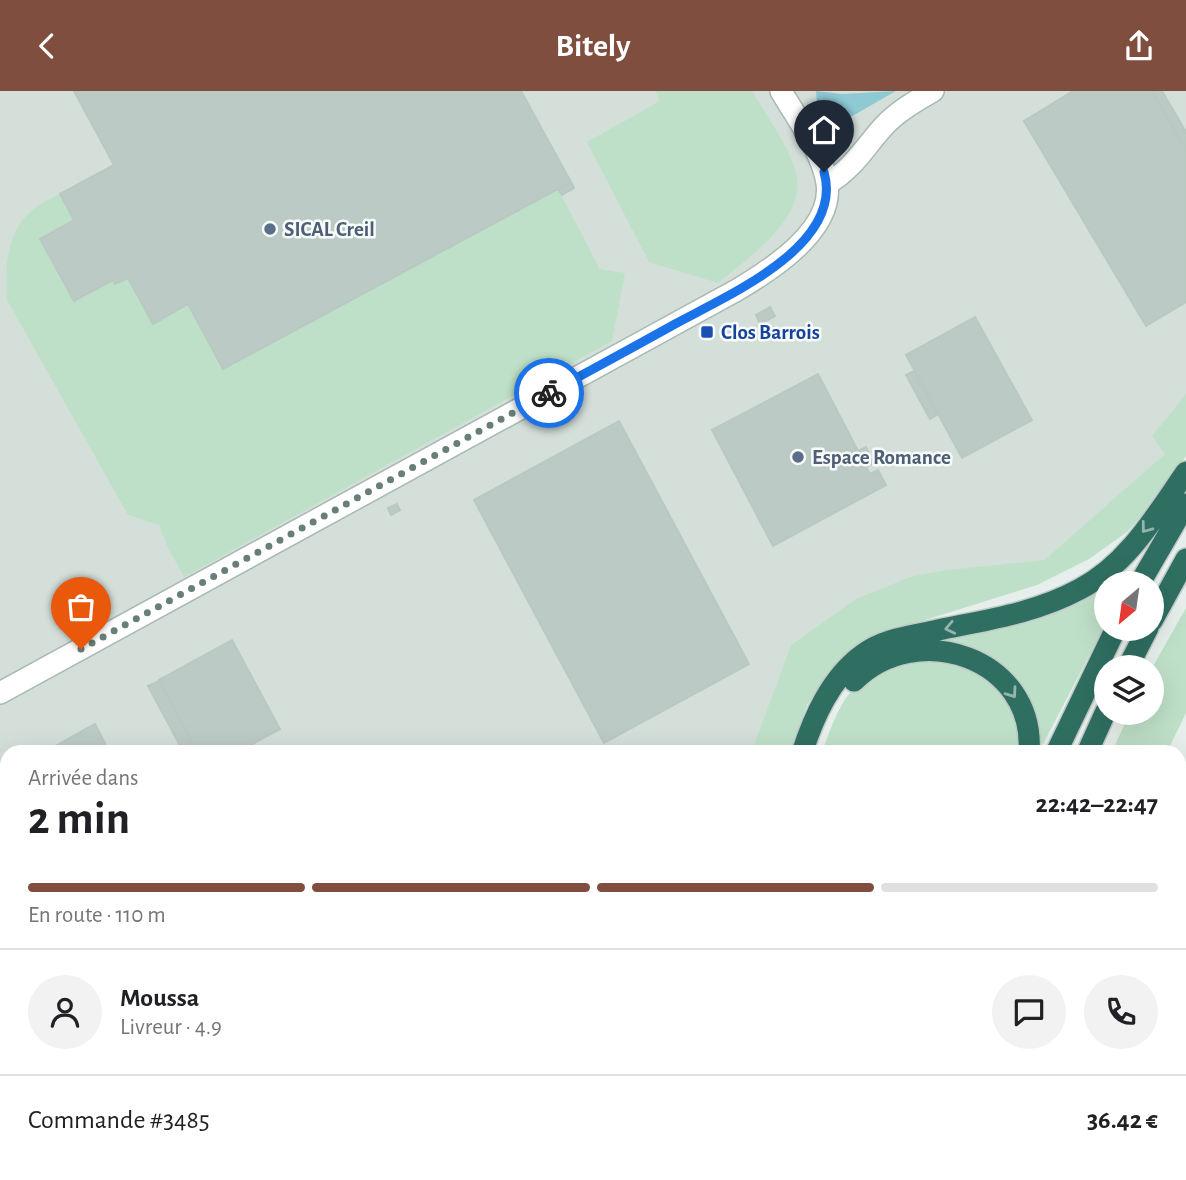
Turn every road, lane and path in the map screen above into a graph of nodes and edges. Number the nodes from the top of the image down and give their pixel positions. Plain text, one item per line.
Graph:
1 (781, 91) edge
2 (933, 91) edge
3 (827, 184) junction
4 (1186, 473) edge
5 (1186, 504) edge
6 (1186, 559) edge
7 (1147, 571) edge
8 (1164, 599) edge
9 (1110, 641) edge
10 (0, 693) edge
11 (1100, 725) edge
12 (805, 745) edge
13 (818, 745) edge
14 (1029, 745) edge
15 (1060, 745) edge
16 (1091, 745) edge

1 - 3 street
2 - 3 street
3 - 10 street
4 -> 12 highway
5 - 7 highway
6 - 8 highway
9 - 15 highway
11 - 16 highway
13 -> 14 highway

